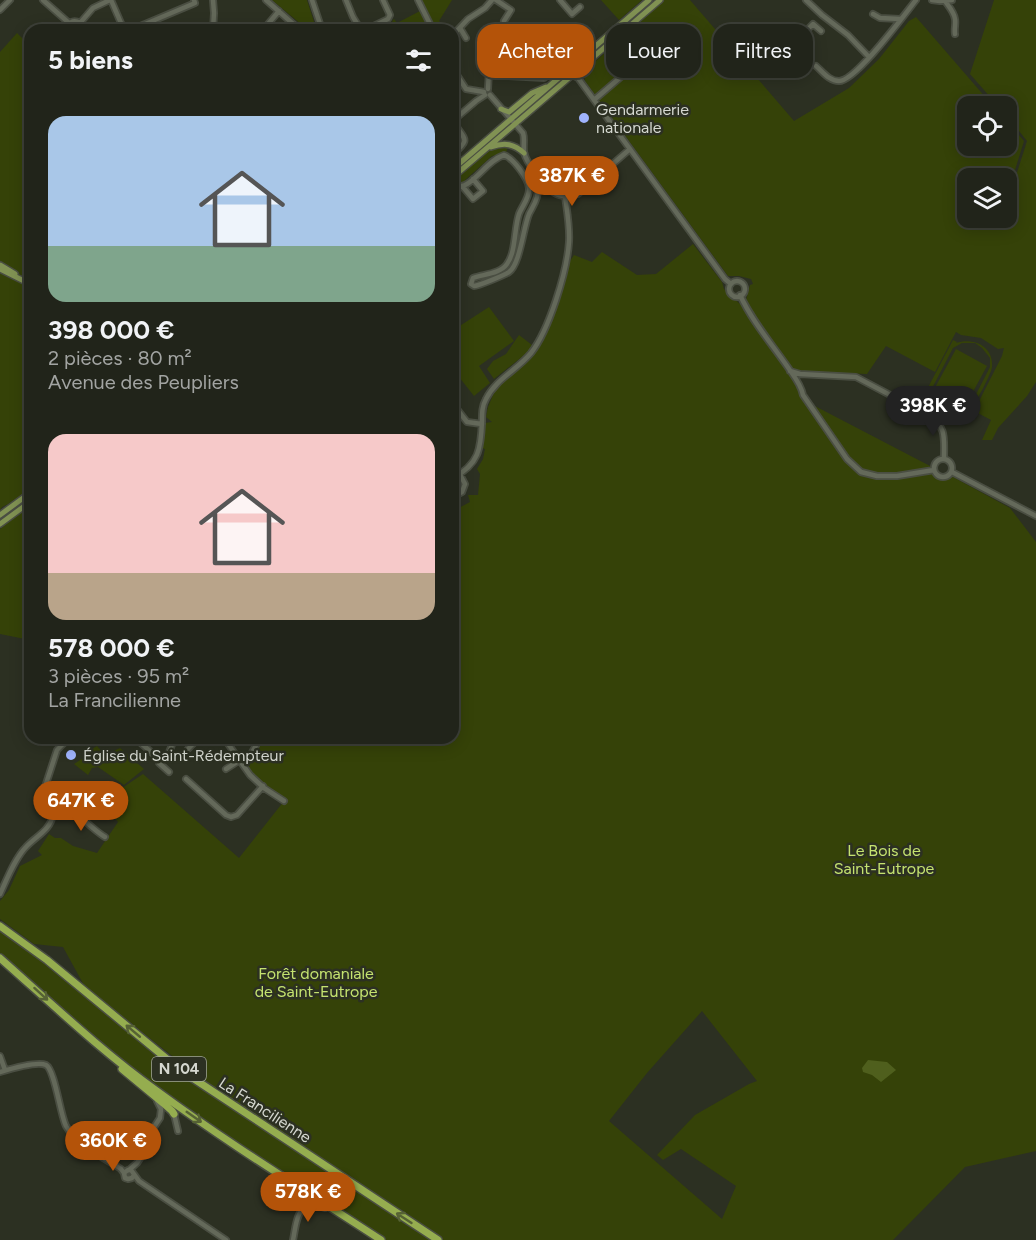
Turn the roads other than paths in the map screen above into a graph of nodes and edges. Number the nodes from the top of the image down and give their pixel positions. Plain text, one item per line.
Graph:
1 (10, 0) edge
2 (43, 0) edge
3 (110, 0) edge
4 (194, 0) edge
5 (213, 0) edge
6 (266, 0) edge
7 (312, 0) edge
8 (346, 0) edge
9 (383, 0) edge
10 (418, 0) edge
11 (494, 0) edge
12 (560, 0) edge
13 (649, 0) edge
14 (660, 0) edge
15 (806, 0) edge
16 (916, 0) edge
17 (932, 0) edge
18 (952, 0) edge
19 (945, 1) edge
20 (580, 7) dead end
21 (0, 10) edge
22 (279, 11) junction
23 (873, 14) dead end
24 (900, 20) junction
25 (504, 21) dead end
26 (69, 23) joint
27 (80, 23) joint
28 (121, 24) edge
29 (145, 24) edge
30 (213, 24) edge
31 (267, 24) edge
32 (293, 24) edge
33 (320, 24) edge
34 (359, 24) edge
35 (378, 24) edge
36 (430, 24) edge
37 (813, 24) edge
38 (460, 28) joint
39 (820, 32) dead end
40 (955, 34) dead end
41 (466, 38) dead end
42 (594, 48) edge
43 (594, 56) edge
44 (869, 57) junction
45 (816, 66) dead end
46 (489, 77) joint
47 (489, 78) edge
48 (559, 78) edge
49 (572, 78) edge
50 (577, 78) edge
51 (620, 78) edge
52 (459, 80) edge
53 (550, 86) junction
54 (487, 93) junction
55 (594, 100) junction
56 (501, 109) junction
57 (459, 116) edge
58 (513, 121) junction
59 (459, 130) edge
60 (459, 149) edge
61 (630, 149) junction
62 (484, 150) junction
63 (524, 153) junction
64 (527, 161) junction
65 (459, 164) edge
66 (518, 168) junction
67 (459, 172) edge
68 (473, 179) junction
69 (527, 181) junction
70 (462, 186) junction
71 (459, 187) edge
72 (483, 191) junction
73 (488, 196) dead end
74 (565, 196) junction
75 (0, 267) edge
76 (24, 281) edge
77 (731, 284) junction
78 (740, 296) junction
79 (790, 371) junction
80 (459, 412) edge
81 (482, 424) junction
82 (944, 459) junction
83 (934, 470) junction
84 (952, 472) junction
85 (460, 474) joint
86 (459, 493) edge
87 (24, 497) edge
88 (24, 506) edge
89 (0, 515) edge
90 (1036, 516) edge
91 (0, 524) edge
92 (63, 744) edge
93 (142, 744) edge
94 (171, 744) edge
95 (193, 744) edge
96 (228, 744) edge
97 (257, 744) edge
98 (188, 749) dead end
99 (158, 758) junction
100 (241, 762) junction
101 (226, 770) dead end
102 (169, 772) dead end
103 (186, 779) dead end
104 (262, 786) junction
105 (284, 801) dead end
106 (52, 807) junction
107 (59, 809) junction
108 (53, 814) junction
109 (105, 837) dead end
110 (0, 894) edge
111 (0, 926) edge
112 (0, 958) edge
113 (82, 1030) junction
114 (0, 1056) edge
115 (2, 1071) edge
116 (142, 1087) junction
117 (174, 1114) joint
118 (178, 1131) dead end
119 (126, 1170) junction
120 (132, 1177) junction
121 (302, 1202) dead end
122 (315, 1204) junction
123 (364, 1229) junction
124 (226, 1240) edge
125 (293, 1240) edge
126 (381, 1240) edge
127 (438, 1240) edge

1 - 21 street
2 - 26 street
3 - 27 street
3 - 28 street
4 - 29 street
5 - 30 street
6 - 22 street
7 - 33 street
8 - 34 street
9 - 35 street
10 - 36 street
11 - 25 street
11 - 38 street
12 - 20 street
13 - 42 main road
14 - 43 main road
15 - 44 street
16 - 24 street
17 - 19 street
18 - 19 street
19 - 40 street
22 - 31 street
22 - 32 street
23 - 24 street
24 - 44 street
26 - 27 street
37 - 39 street
38 - 41 street
44 - 45 street
46 - 46 street
47 - 54 street
48 - 53 main road
49 - 58 main road
50 - 55 street
51 - 55 street
52 - 54 street
53 - 56 main road
53 - 58 main road
54 - 56 street
54 - 57 street
55 - 61 street
56 - 58 street
58 - 62 main road
58 - 63 street
58 - 65 main road
59 - 60 street
61 - 74 street
61 - 77 street
62 - 63 main road
62 - 67 main road
63 - 64 street
64 - 66 street
64 - 74 street
66 - 68 street
66 - 69 street
68 - 70 street
68 - 72 street
69 - 69 street
70 - 71 street
70 - 72 street
72 - 73 street
74 - 81 street
75 - 76 main road
77 - 78 street
77 - 78 street
78 - 79 street
79 - 82 street
79 - 83 street
80 - 81 street
81 - 85 street
82 - 83 street
82 - 84 street
83 - 84 street
84 - 90 street
85 - 86 street
87 - 89 main road
88 - 91 main road
92 - 106 street
93 - 99 street
94 - 99 street
95 - 98 street
96 - 100 street
97 - 100 street
99 - 102 street
100 - 101 street
100 - 104 street
103 - 104 street
104 - 105 street
106 - 107 street
106 - 108 street
107 - 108 street
107 - 109 street
108 - 110 street
127 -> 111 highway, La Francilienne / N 104
112 -> 113 highway, N 104
113 - 116 highway
113 -> 123 highway, N 104
114 - 115 street
115 - 119 street
116 - 117 highway
116 - 119 street
117 - 118 street
119 - 120 street
119 - 120 street
120 - 124 street
121 - 122 highway
122 - 123 highway
122 - 125 street
123 - 126 highway, N 104

